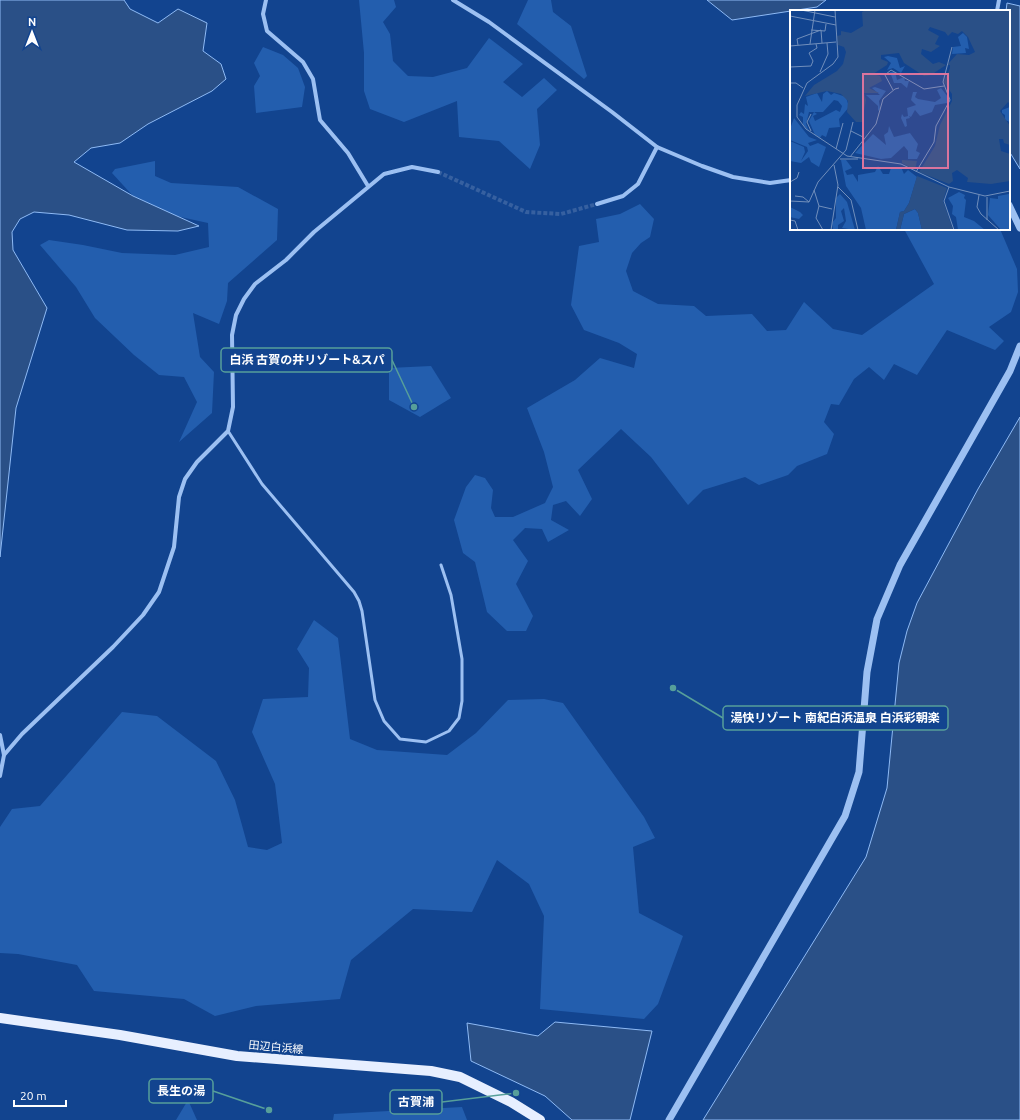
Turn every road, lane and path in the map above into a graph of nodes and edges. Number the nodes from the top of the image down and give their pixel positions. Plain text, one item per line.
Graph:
1 (266, 0) edge
2 (453, 0) edge
3 (999, 0) edge
4 (997, 10) edge
5 (657, 148) junction
6 (438, 172) tunnel mouth
7 (790, 180) edge
8 (368, 186) junction
9 (597, 204) tunnel mouth
10 (1010, 207) edge
11 (1020, 228) edge
12 (1020, 346) edge
13 (228, 431) junction
14 (441, 565) dead end
15 (0, 735) edge
16 (4, 755) junction
17 (0, 776) edge
18 (0, 1018) edge
19 (540, 1120) edge
20 (669, 1120) edge

1 - 8 street
2 - 5 street
3 - 4 street
5 - 7 street
5 - 9 street
6 - 8 street
8 - 13 street
10 - 11 street
12 - 20 street
13 - 14 lane
13 - 16 street
15 - 16 street
16 - 17 street
18 - 19 main road, 田辺白浜線

